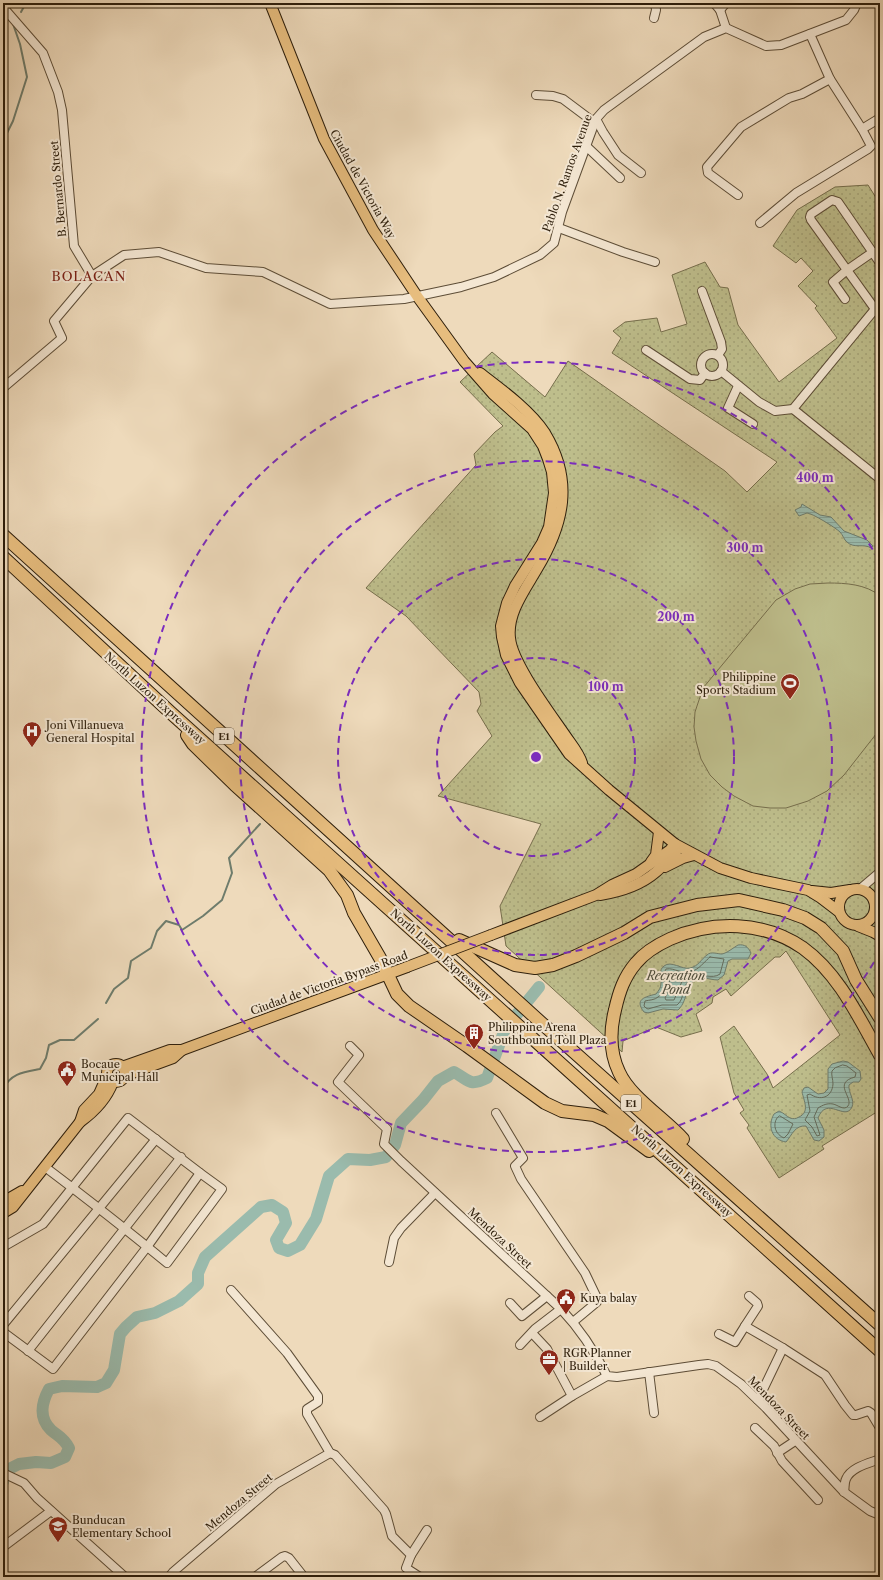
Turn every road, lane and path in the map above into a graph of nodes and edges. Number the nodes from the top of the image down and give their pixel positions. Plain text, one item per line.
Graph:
1 (270, 3) edge
2 (655, 3) edge
3 (714, 3) edge
4 (726, 3) edge
5 (857, 3) edge
6 (3, 7) edge
7 (720, 10) junction
8 (654, 18) dead end
9 (726, 28) junction
10 (810, 34) junction
11 (830, 79) junction
12 (536, 95) dead end
13 (880, 118) edge
14 (595, 121) junction
15 (862, 129) junction
16 (586, 146) junction
17 (641, 173) dead end
18 (620, 178) dead end
19 (738, 195) dead end
20 (760, 223) dead end
21 (559, 228) junction
22 (873, 252) junction
23 (655, 262) dead end
24 (880, 263) edge
25 (847, 270) junction
26 (92, 276) junction
27 (702, 291) dead end
28 (417, 296) junction
29 (844, 299) dead end
30 (877, 306) edge
31 (646, 350) dead end
32 (718, 355) junction
33 (721, 371) junction
34 (705, 374) junction
35 (738, 386) junction
36 (3, 388) edge
37 (793, 409) junction
38 (753, 424) dead end
39 (880, 479) edge
40 (3, 535) edge
41 (3, 558) edge
42 (171, 713) junction
43 (659, 832) junction
44 (678, 846) junction
45 (694, 855) junction
46 (652, 869) junction
47 (880, 872) edge
48 (808, 890) junction
49 (855, 890) junction
50 (838, 911) junction
51 (875, 912) junction
52 (880, 922) edge
53 (858, 926) junction
54 (442, 932) junction
55 (880, 936) edge
56 (387, 974) junction
57 (880, 1018) edge
58 (350, 1046) dead end
59 (880, 1055) edge
60 (123, 1071) junction
61 (110, 1079) junction
62 (496, 1113) dead end
63 (156, 1138) junction
64 (181, 1158) junction
65 (45, 1167) junction
66 (200, 1174) junction
67 (725, 1187) junction
68 (71, 1188) junction
69 (25, 1189) junction
70 (701, 1189) junction
71 (435, 1193) junction
72 (3, 1202) edge
73 (98, 1209) junction
74 (3, 1213) edge
75 (124, 1229) junction
76 (3, 1247) edge
77 (146, 1247) junction
78 (389, 1262) dead end
79 (231, 1290) dead end
80 (547, 1296) junction
81 (749, 1296) dead end
82 (510, 1303) dead end
83 (561, 1310) junction
84 (573, 1322) junction
85 (3, 1325) edge
86 (880, 1325) edge
87 (745, 1326) junction
88 (3, 1332) edge
89 (532, 1333) junction
90 (719, 1334) dead end
91 (520, 1345) dead end
92 (783, 1348) junction
93 (28, 1351) junction
94 (880, 1351) edge
95 (649, 1372) junction
96 (607, 1376) junction
97 (572, 1396) junction
98 (758, 1400) junction
99 (654, 1413) dead end
100 (540, 1417) dead end
101 (755, 1428) dead end
102 (880, 1428) edge
103 (795, 1441) junction
104 (330, 1453) junction
105 (778, 1453) junction
106 (880, 1459) edge
107 (3, 1473) edge
108 (844, 1492) junction
109 (818, 1500) dead end
110 (51, 1511) junction
111 (880, 1515) edge
112 (427, 1530) dead end
113 (3, 1547) edge
114 (411, 1555) junction
115 (125, 1577) edge
116 (169, 1577) edge
117 (255, 1577) edge
118 (304, 1577) edge
119 (420, 1577) edge

1 - 28 main road, Ciudad de Victoria Way
2 - 8 street
3 - 7 street
4 - 7 street
5 - 10 street
6 - 26 street, B. Bernardo Street
7 - 9 street
9 - 10 street
9 - 14 street, Pablo N. Ramos Avenue
10 - 11 street
11 - 15 street
11 - 19 street
12 - 14 street
13 - 15 street
14 - 16 street, Pablo N. Ramos Avenue
14 - 17 street
15 - 20 street
16 - 18 street
16 - 21 street, Pablo N. Ramos Avenue
21 - 23 street
21 - 28 street, Pablo N. Ramos Avenue
22 - 24 street
22 - 25 street
22 - 25 street
25 - 29 street
25 - 30 street
26 - 28 street, Pablo N. Ramos Avenue
26 - 36 street
27 - 32 street
28 - 43 main road, Ciudad de Victoria Way
30 - 37 street
31 - 34 street
32 - 33 street
32 - 34 street
33 - 34 street
33 - 35 street
35 - 37 street
35 - 38 street
37 - 39 street
40 - 54 highway, North Luzon Expressway / E1
41 - 42 highway, North Luzon Expressway / E1
42 - 56 highway
42 - 70 highway, North Luzon Expressway / E1
43 - 44 main road, Ciudad de Victoria Way
43 - 46 main road
44 - 45 main road, Ciudad de Victoria Way
44 - 46 main road, Ciudad de Victoria Bypass Road
45 - 46 main road
45 - 48 main road, Ciudad de Victoria Way
46 - 56 main road, Ciudad de Victoria Bypass Road, bridge
47 - 49 street
48 - 49 main road
48 - 50 main road, Ciudad de Victoria Way
49 - 50 main road
49 - 51 main road
50 - 53 main road
51 - 52 main road
51 - 53 main road
53 - 55 main road
54 - 57 highway
54 - 67 highway, North Luzon Expressway / E1
56 - 60 main road, Ciudad de Victoria Bypass Road
56 - 70 highway
58 - 71 street, Mendoza Street
59 - 67 highway
60 - 61 main road
60 - 61 main road
61 - 65 main road
62 - 84 street
63 - 64 street
63 - 68 street
63 - 73 street
64 - 66 street
64 - 75 street
65 - 68 street
65 - 69 main road
66 - 77 street
66 - 77 street
67 - 86 highway, North Luzon Expressway / E1
68 - 73 street
68 - 76 street
69 - 72 main road
69 - 74 main road
70 - 94 highway, North Luzon Expressway / E1
71 - 78 street
71 - 80 street, Mendoza Street
73 - 75 street
73 - 85 street
75 - 77 street
75 - 93 street
77 - 93 street
79 - 104 street
80 - 82 street
80 - 83 street, Mendoza Street
81 - 87 street
83 - 84 street, Mendoza Street
83 - 89 street
84 - 96 street, Mendoza Street
87 - 90 street
87 - 92 street
88 - 93 street
89 - 91 street
89 - 97 street
92 - 98 street
92 - 102 street
95 - 96 street, Mendoza Street
95 - 98 street, Mendoza Street
95 - 99 street
96 - 97 street
97 - 100 street
98 - 103 street, Mendoza Street
101 - 105 street
103 - 105 street
103 - 108 street, Mendoza Street
104 - 114 street
104 - 116 street, Mendoza Street
105 - 109 street
106 - 108 street
107 - 110 street
108 - 111 street, Mendoza Street
110 - 113 street
110 - 115 street
112 - 114 street
114 - 119 street
117 - 118 street

